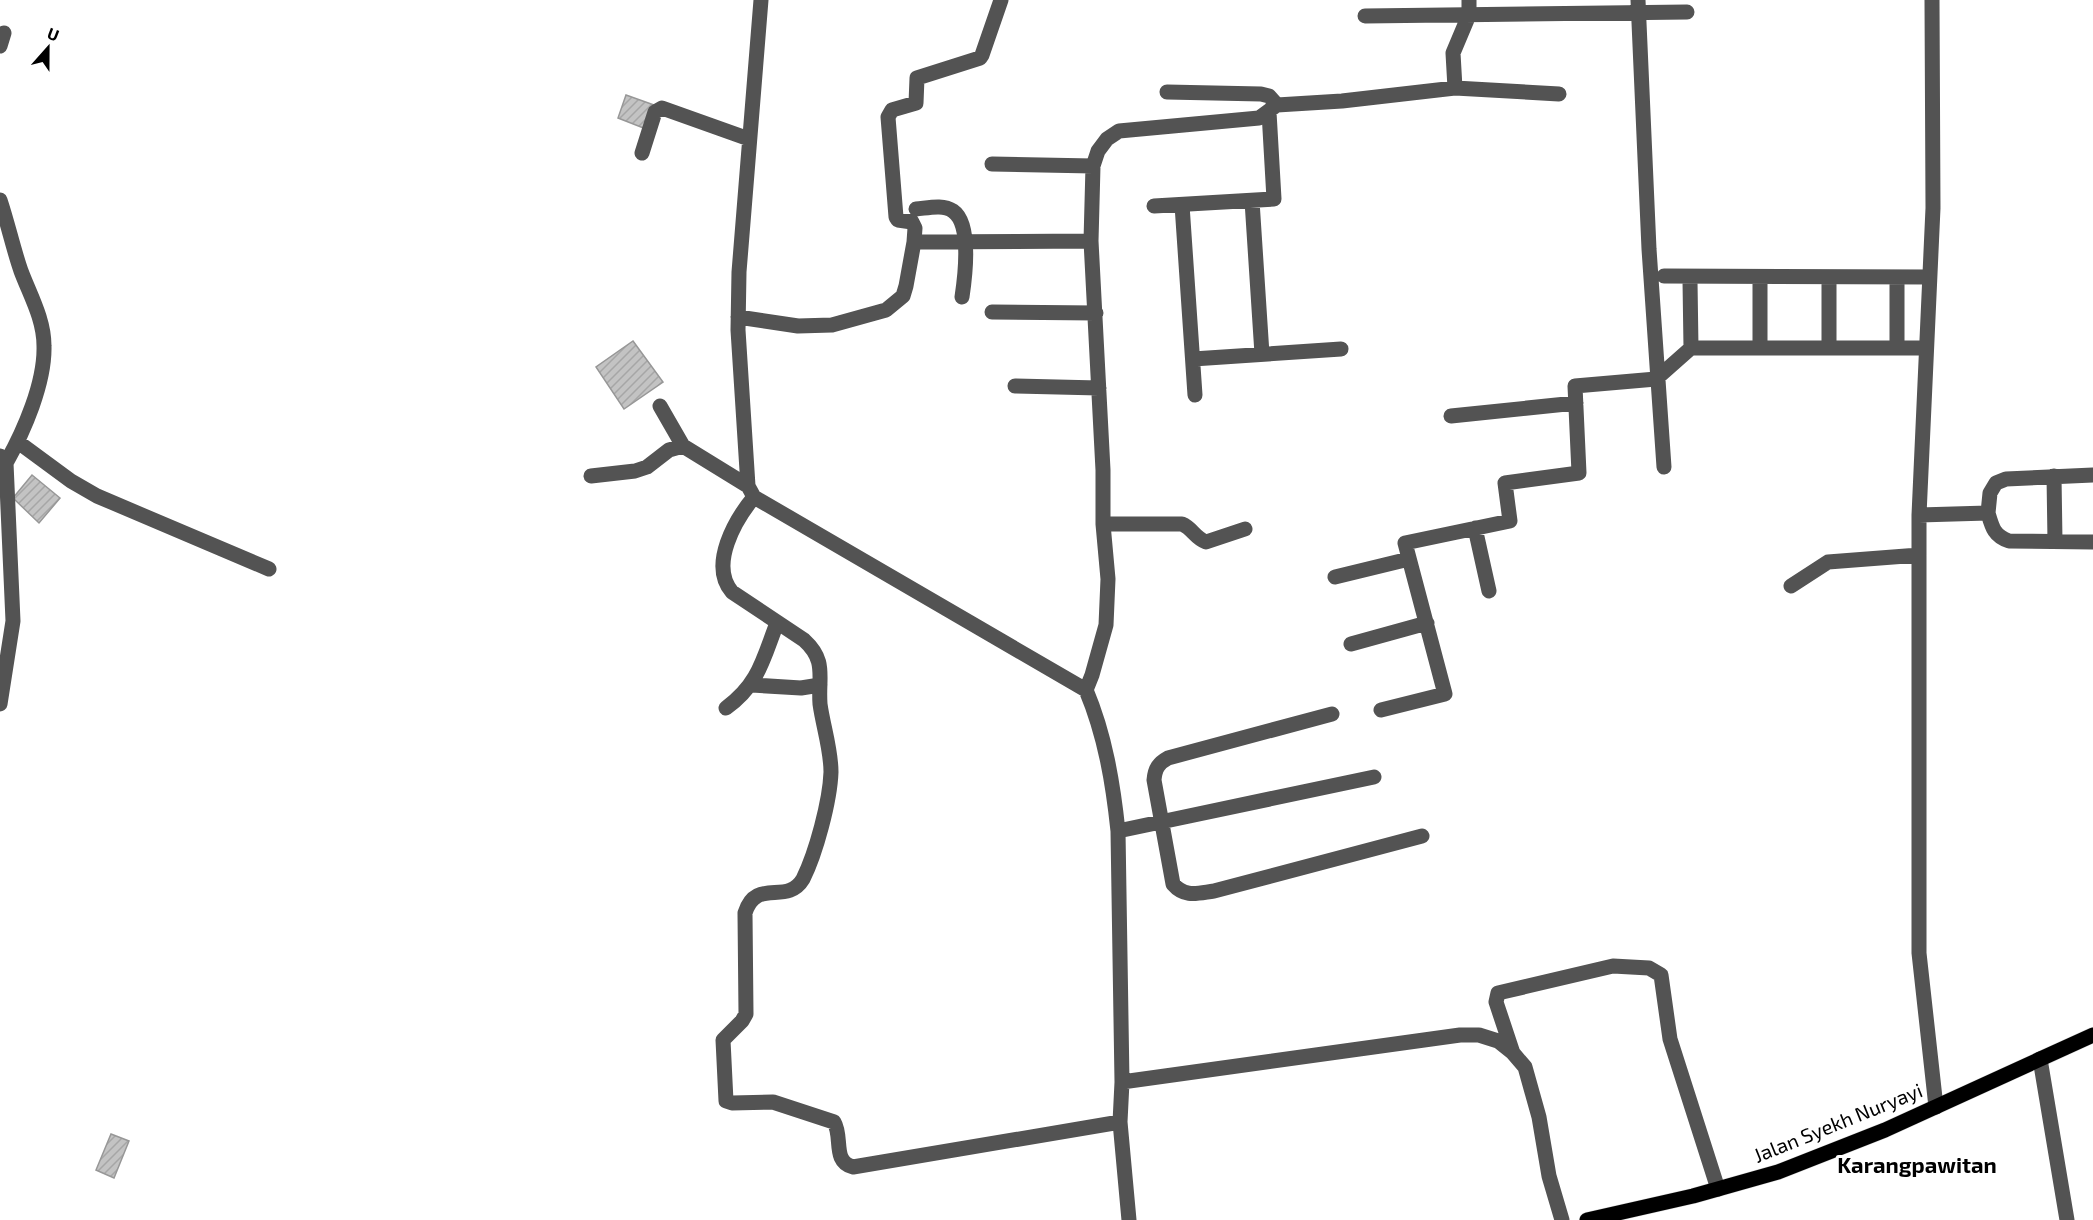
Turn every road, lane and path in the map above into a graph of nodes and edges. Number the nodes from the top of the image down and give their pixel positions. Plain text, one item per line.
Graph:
1 (761, 0) edge
2 (1001, 0) edge
3 (1932, 0) edge
4 (1637, 7) edge
5 (1469, 8) edge
6 (1687, 12) dead end
7 (1365, 16) dead end
8 (1455, 88) junction
9 (1167, 92) dead end
10 (1559, 94) dead end
11 (1273, 108) junction
12 (749, 139) junction
13 (642, 153) dead end
14 (992, 164) dead end
15 (1093, 166) junction
16 (0, 200) edge
17 (1252, 201) junction
18 (1182, 205) junction
19 (1154, 206) dead end
20 (916, 209) dead end
21 (1091, 241) junction
22 (914, 242) junction
23 (964, 242) junction
24 (1664, 276) dead end
25 (1929, 277) junction
26 (1690, 281) dead end
27 (1760, 281) dead end
28 (1829, 281) dead end
29 (1897, 282) dead end
30 (962, 297) dead end
31 (992, 312) dead end
32 (1096, 313) junction
33 (738, 317) junction
34 (1692, 348) junction
35 (1760, 348) junction
36 (1829, 348) junction
37 (1897, 348) junction
38 (1926, 348) junction
39 (1341, 349) dead end
40 (1262, 354) junction
41 (1192, 359) junction
42 (1656, 379) junction
43 (1015, 386) dead end
44 (1100, 388) junction
45 (1195, 395) dead end
46 (1576, 403) junction
47 (660, 406) dead end
48 (1451, 416) dead end
49 (18, 442) junction
50 (683, 446) junction
51 (3, 460) edge
52 (1664, 467) dead end
53 (2093, 475) edge
54 (591, 476) dead end
55 (2054, 476) junction
56 (751, 491) junction
57 (1988, 513) junction
58 (1919, 515) junction
59 (1103, 524) junction
60 (1475, 528) junction
61 (1245, 529) dead end
62 (2055, 542) junction
63 (2093, 542) edge
64 (1919, 555) junction
65 (1409, 559) junction
66 (269, 569) dead end
67 (1335, 577) dead end
68 (1791, 586) dead end
69 (1489, 591) dead end
70 (777, 622) junction
71 (1427, 623) junction
72 (1351, 644) dead end
73 (752, 685) junction
74 (820, 685) junction
75 (1086, 690) junction
76 (0, 704) edge
77 (726, 708) dead end
78 (1381, 710) dead end
79 (1332, 714) dead end
80 (1374, 777) dead end
81 (1161, 822) junction
82 (1118, 831) junction
83 (1422, 836) dead end
84 (2093, 1035) edge
85 (1513, 1053) junction
86 (2040, 1059) junction
87 (1122, 1082) junction
88 (1936, 1107) junction
89 (1120, 1122) junction
90 (1718, 1189) junction
91 (1129, 1220) edge
92 (1562, 1220) edge
93 (1587, 1220) edge
94 (2067, 1220) edge

1 - 12 street
2 - 22 street
3 - 25 street
4 - 5 street
4 - 6 street
4 - 42 street
5 - 7 street
5 - 8 street
8 - 10 street
8 - 11 street
9 - 11 street
11 - 15 street
11 - 17 street
12 - 13 street
12 - 33 street
14 - 15 street
15 - 21 street
16 - 49 street
17 - 18 street
17 - 40 street
18 - 19 street
18 - 41 street
20 - 23 street
21 - 23 street
21 - 32 street
22 - 23 street
22 - 33 street
23 - 30 street
24 - 25 street
25 - 38 street
26 - 34 street
27 - 35 street
28 - 36 street
29 - 37 street
31 - 32 street
32 - 44 street
33 - 56 street
34 - 35 street
34 - 42 street
35 - 36 street
36 - 37 street
37 - 38 street
38 - 58 street
39 - 40 street
40 - 41 street
41 - 45 street
42 - 46 street
42 - 52 street
43 - 44 street
44 - 59 street
46 - 48 street
46 - 60 street
47 - 50 street
49 - 51 street
49 - 66 street
50 - 54 street
50 - 56 street
51 - 76 street
53 - 55 street
55 - 57 street
55 - 62 street
56 - 70 street
56 - 75 street
57 - 58 street
57 - 62 street
58 - 64 street
59 - 61 street
59 - 75 street
60 - 65 street
60 - 69 street
62 - 63 street
64 - 68 street
64 - 88 street
65 - 67 street
65 - 71 street
70 - 73 street
70 - 74 street
71 - 72 street
71 - 78 street
73 - 74 street
73 - 77 street
74 - 89 street
75 - 82 street
79 - 81 street
80 - 81 street
81 - 82 street
81 - 83 street
82 - 87 street
84 - 86 main road, Jalan Syekh Nuryayi
85 - 87 street
85 - 90 street
85 - 92 street
86 - 88 main road, Jalan Syekh Nuryayi
86 - 94 street
87 - 89 street
88 - 90 main road, Jalan Syekh Nuryayi
89 - 91 street
90 - 93 main road, Jalan Syekh Nuryayi

